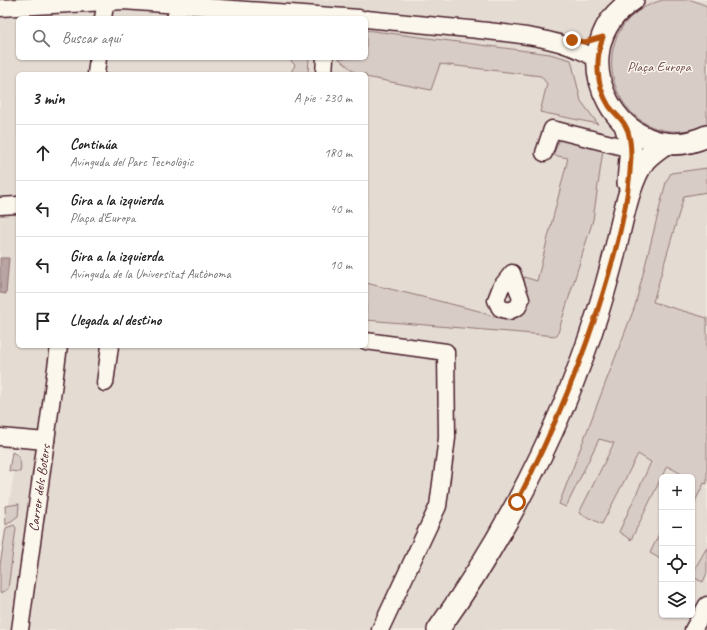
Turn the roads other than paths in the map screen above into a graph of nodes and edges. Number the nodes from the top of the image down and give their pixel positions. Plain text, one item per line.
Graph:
1 (633, 0) edge
2 (106, 1) edge
3 (0, 8) edge
4 (178, 11) edge
5 (103, 16) edge
6 (325, 16) edge
7 (368, 19) edge
8 (603, 37) junction
9 (555, 41) junction
10 (98, 60) edge
11 (325, 60) edge
12 (598, 60) junction
13 (96, 72) edge
14 (324, 72) edge
15 (625, 125) junction
16 (707, 136) edge
17 (666, 143) junction
18 (631, 150) junction
19 (544, 153) dead end
20 (627, 202) junction
21 (16, 205) edge
22 (0, 206) edge
23 (368, 341) edge
24 (59, 348) edge
25 (110, 348) edge
26 (105, 383) dead end
27 (0, 437) edge
28 (46, 441) junction
29 (707, 605) edge
30 (20, 630) edge
31 (380, 630) edge
32 (438, 630) edge
33 (693, 630) edge

1 - 8 main road
2 - 3 street
2 - 4 street
2 - 5 street
4 - 6 street
7 - 9 street
8 - 9 street
8 - 12 main road
9 - 12 street
10 - 13 street
11 - 14 street
12 - 15 main road
15 - 17 main road
15 - 18 main road
16 - 17 main road
17 - 20 main road
18 - 19 street
18 - 20 main road
20 - 32 main road
21 - 22 street
23 - 31 street
24 - 28 street, Carrer dels Boters
25 - 26 street
27 - 28 street
28 - 30 street, Carrer dels Boters
29 - 33 street

